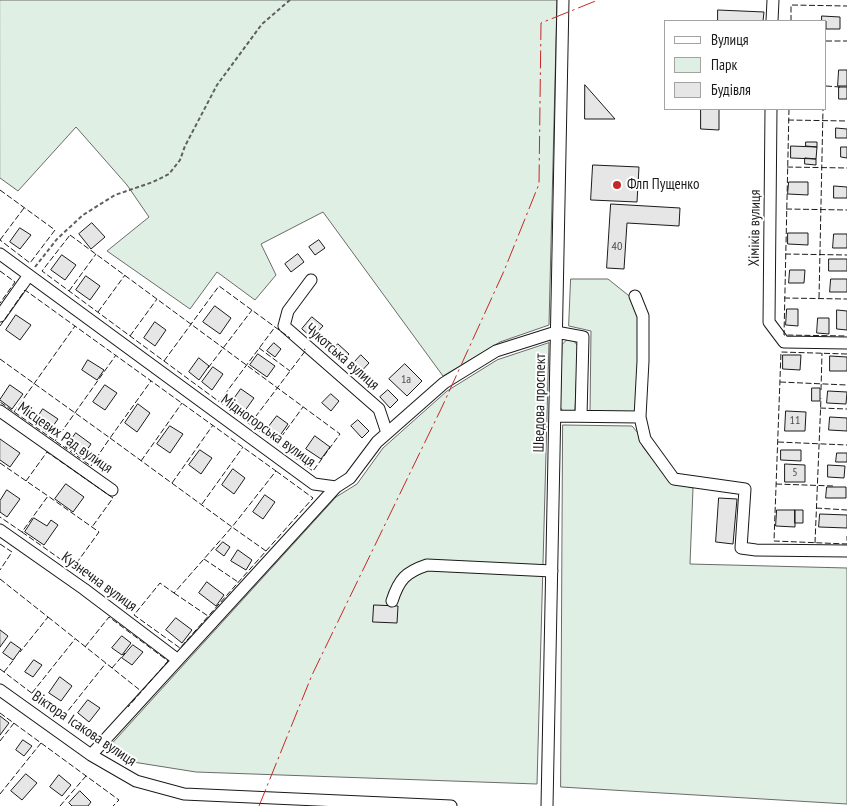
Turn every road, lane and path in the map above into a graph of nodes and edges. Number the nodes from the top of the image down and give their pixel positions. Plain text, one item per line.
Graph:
1 (290, 0) edge
2 (562, 0) edge
3 (773, 0) edge
4 (772, 20) edge
5 (771, 110) edge
6 (0, 254) edge
7 (29, 275) junction
8 (311, 280) dead end
9 (634, 296) dead end
10 (0, 316) edge
11 (556, 332) junction
12 (847, 343) edge
13 (0, 411) edge
14 (555, 416) junction
15 (581, 416) junction
16 (640, 417) junction
17 (387, 433) junction
18 (336, 487) junction
19 (112, 490) dead end
20 (0, 530) edge
21 (847, 551) edge
22 (552, 571) junction
23 (392, 601) dead end
24 (178, 660) junction
25 (0, 690) edge
26 (91, 755) junction
27 (184, 794) junction
28 (181, 806) edge
29 (451, 806) edge
30 (547, 806) edge

1 - 7 path
2 - 11 street, Шведова проспект
3 - 4 street
5 - 12 street, Хіміків вулиця
6 - 7 street, Мідногорська вулиця
7 - 10 street
7 - 18 street, Мідногорська вулиця
8 - 17 street, Чукотська вулиця
9 - 16 street
11 - 14 street, Шведова проспект
11 - 15 street
11 - 17 street
13 - 19 street, Місцевих Рад вулиця
14 - 15 street
14 - 22 street, Шведова проспект
15 - 16 street
16 - 21 street
17 - 18 street
18 - 24 street
20 - 24 street, Кузнечна вулиця
22 - 23 street
22 - 30 street, Шведова проспект
24 - 26 street
25 - 26 street, Віктора Ісакова вулиця
26 - 27 street, Віктора Ісакова вулиця
27 - 28 street
27 - 29 street, Віктора Ісакова вулиця

